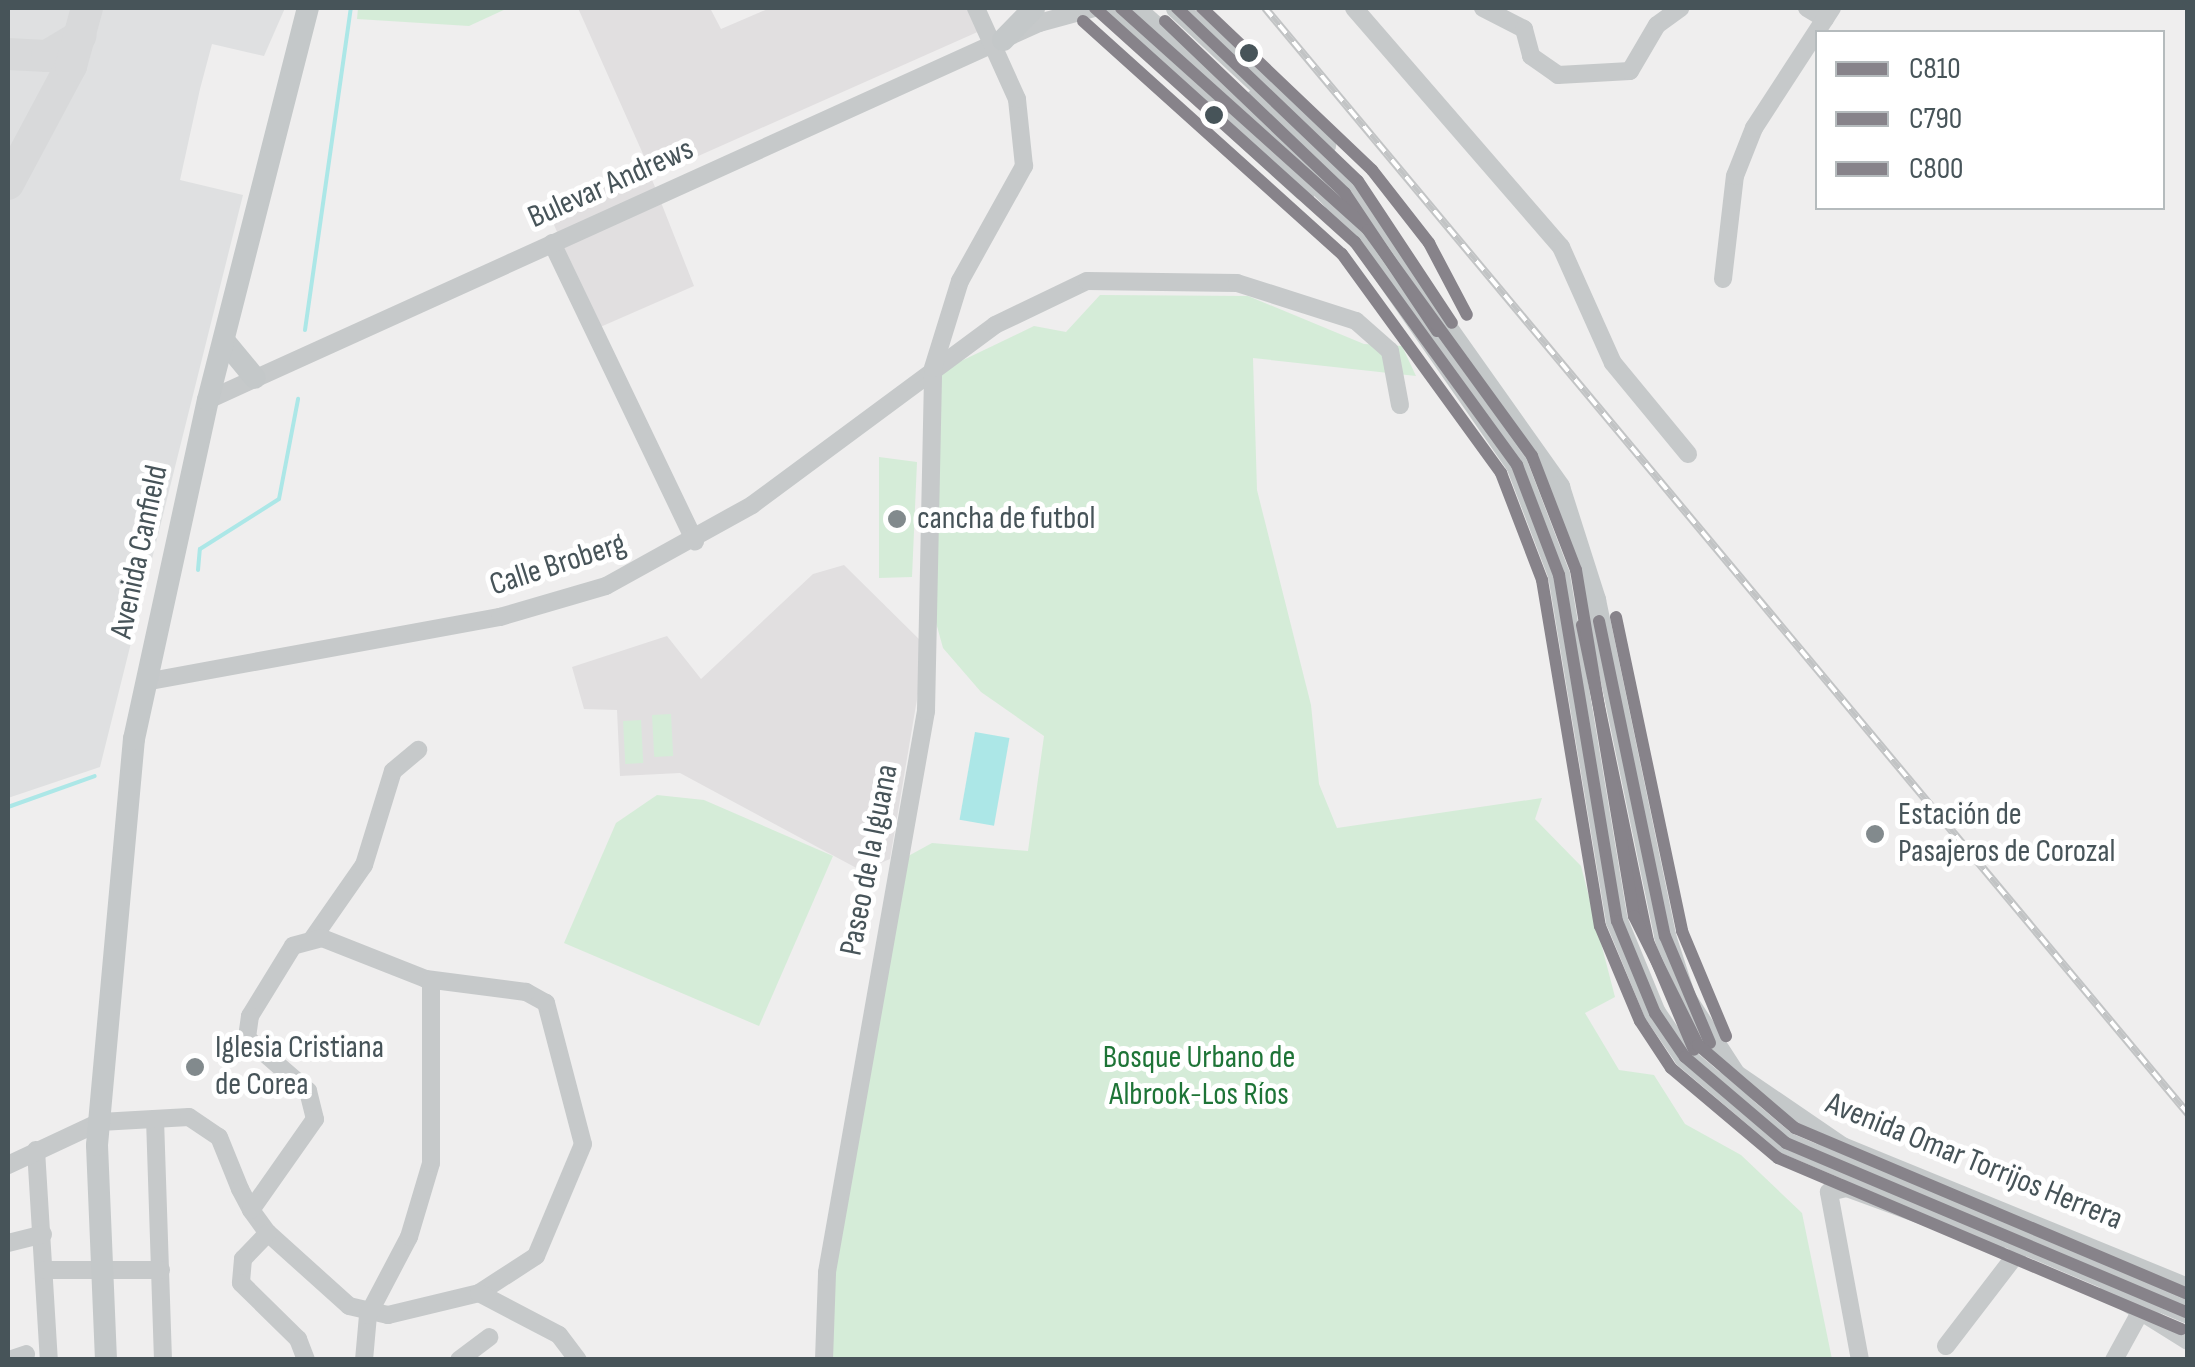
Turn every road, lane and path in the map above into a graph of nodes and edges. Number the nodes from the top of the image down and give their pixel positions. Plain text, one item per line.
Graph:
1 (308, 8) edge
2 (976, 8) edge
3 (1052, 8) edge
4 (1094, 8) edge
5 (1107, 8) edge
6 (1134, 8) edge
7 (1354, 8) edge
8 (1483, 8) edge
9 (1680, 8) edge
10 (1807, 8) edge
11 (1829, 13) edge
12 (1036, 15) edge
13 (1164, 20) edge
14 (1815, 34) edge
15 (998, 42) junction
16 (552, 244) junction
17 (1723, 279) dead end
18 (226, 343) junction
19 (933, 368) junction
20 (255, 378) junction
21 (208, 400) junction
22 (1400, 405) dead end
23 (1688, 454) dead end
24 (695, 541) junction
25 (145, 682) junction
26 (418, 750) dead end
27 (313, 938) junction
28 (431, 980) junction
29 (155, 1119) junction
30 (100, 1122) junction
31 (36, 1150) junction
32 (8, 1165) edge
33 (251, 1210) junction
34 (268, 1233) junction
35 (43, 1234) junction
36 (8, 1243) edge
37 (2019, 1252) junction
38 (45, 1270) junction
39 (102, 1270) junction
40 (161, 1270) junction
41 (2188, 1289) edge
42 (478, 1294) junction
43 (2143, 1306) junction
44 (2188, 1312) edge
45 (368, 1315) junction
46 (489, 1337) dead end
47 (2188, 1341) edge
48 (1946, 1346) dead end
49 (50, 1360) edge
50 (106, 1360) edge
51 (164, 1360) edge
52 (306, 1360) edge
53 (364, 1360) edge
54 (459, 1360) edge
55 (578, 1360) edge
56 (824, 1360) edge
57 (1860, 1360) edge
58 (2114, 1360) edge

1 - 18 main road, Avenida Canfield
2 - 15 street, Paseo de la Iguana
3 - 12 street
4 - 5 street
4 - 12 street
5 - 13 main road
6 - 13 main road, Avenida Omar Torrijos Herrera, bridge
7 - 23 street
8 - 9 street
10 - 11 street
12 - 15 main road
13 - 41 main road, Avenida Omar Torrijos Herrera
13 - 44 main road, Avenida Omar Torrijos Herrera
14 - 17 street
15 - 16 street, Bulevar Andrews
15 - 19 street, Paseo de la Iguana
16 - 20 street, Bulevar Andrews
16 - 24 street
18 - 20 main road
18 - 21 main road, Avenida Canfield
19 - 22 street, Calle Broberg
19 - 24 street, Calle Broberg
19 - 56 street, Paseo de la Iguana
20 - 21 street, Bulevar Andrews
21 - 25 main road, Avenida Canfield
24 - 25 street, Calle Broberg
25 - 30 main road, Avenida Canfield
26 - 27 street
27 - 28 street
27 - 33 street
28 - 42 street
28 - 45 street
29 - 30 street
29 - 33 street
29 - 40 street
30 - 31 street
30 - 39 main road, Avenida Canfield
31 - 32 street
31 - 35 street
33 - 34 street
34 - 45 street
34 - 52 street
35 - 36 street
35 - 38 street
37 - 43 street
37 - 48 street
37 - 57 street
38 - 39 street
38 - 49 street
39 - 40 street
39 - 50 main road, Avenida Canfield
40 - 51 street
42 - 45 street
42 - 55 street
43 - 47 street
43 - 58 street
45 - 53 street
46 - 54 street

